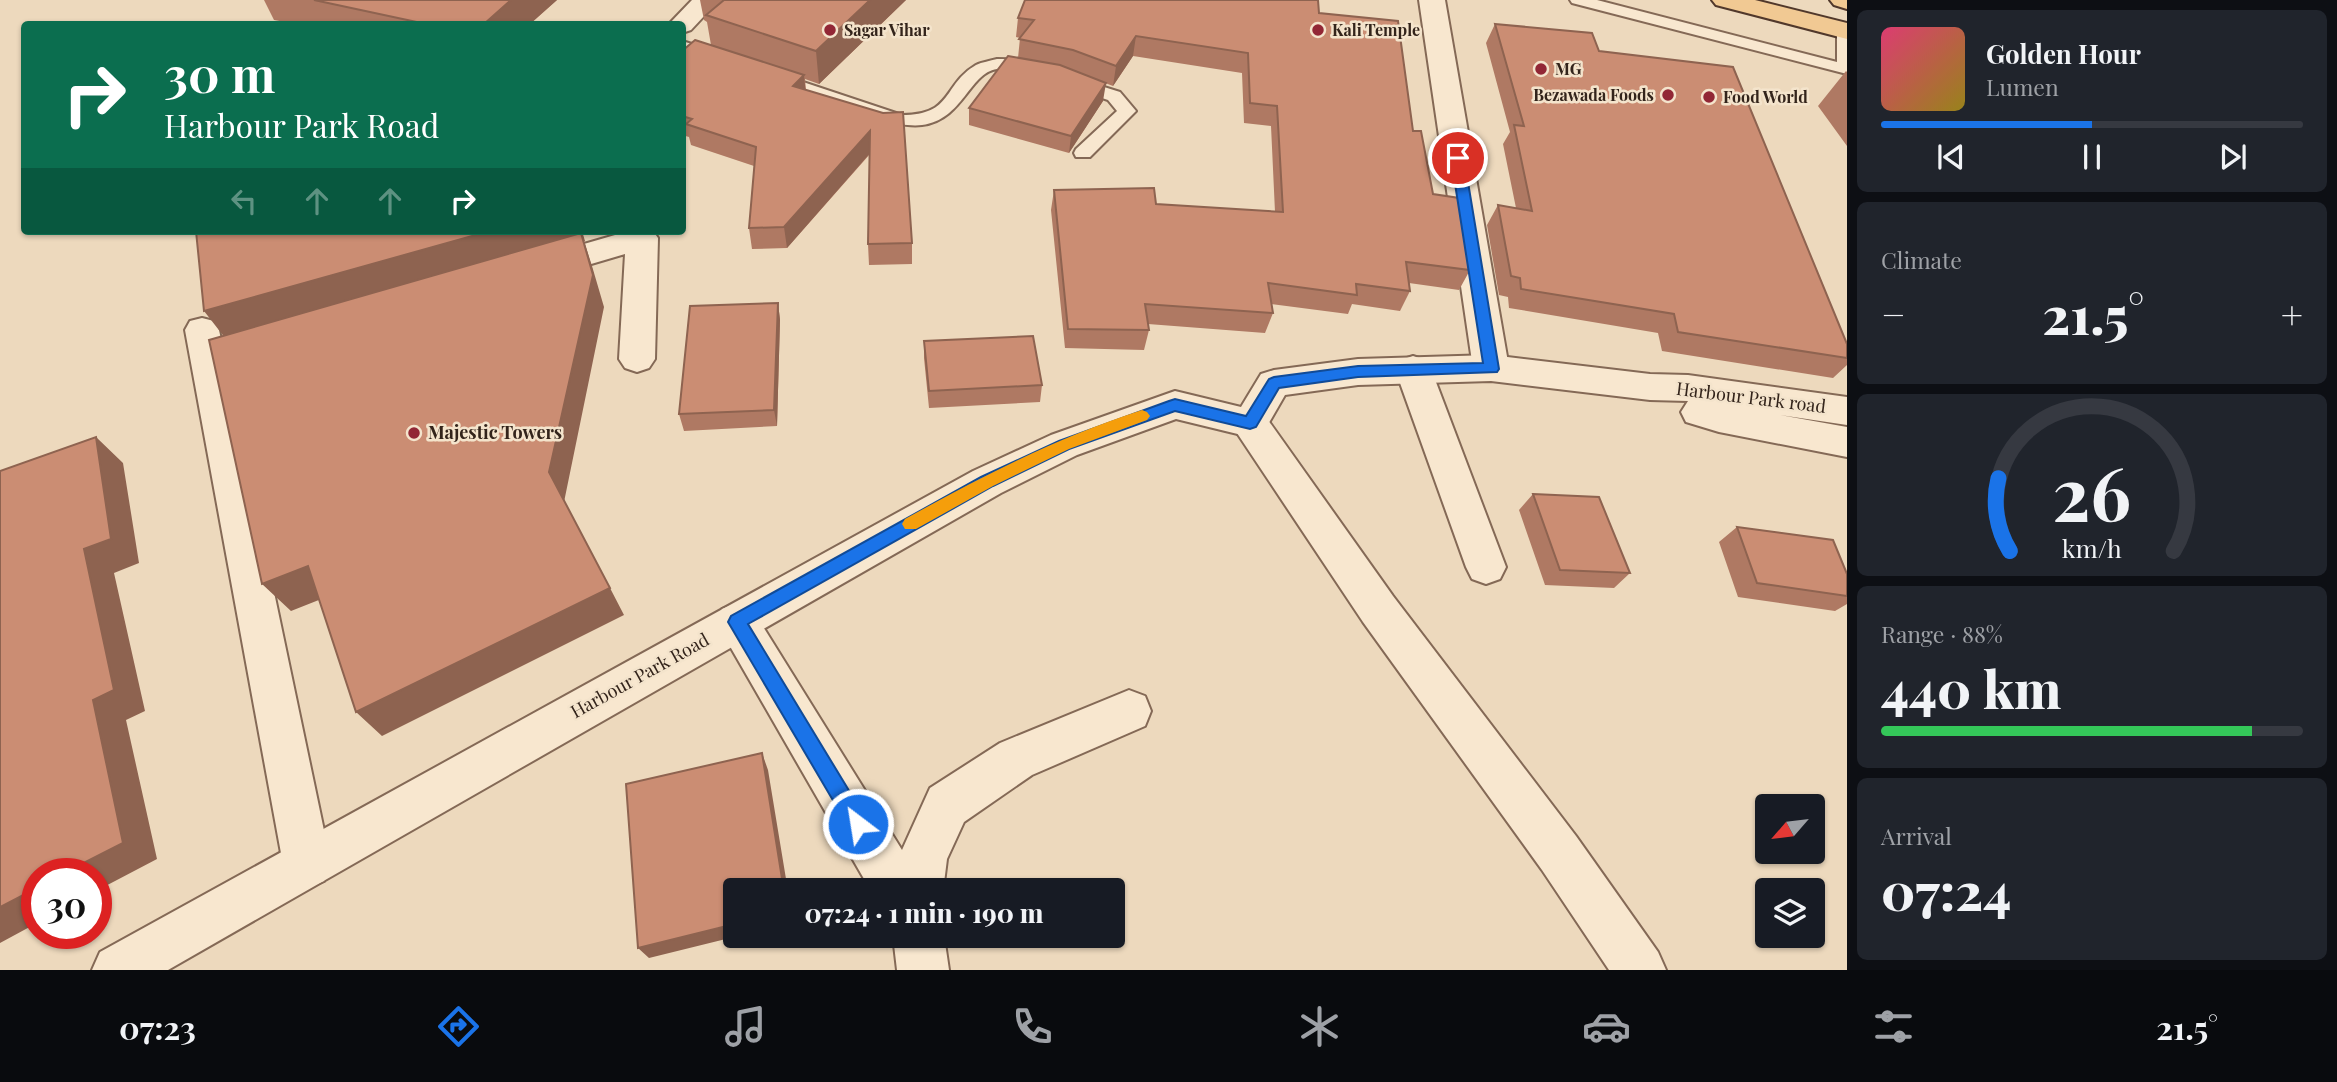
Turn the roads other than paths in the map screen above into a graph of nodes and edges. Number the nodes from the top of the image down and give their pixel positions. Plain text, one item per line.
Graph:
1 (706, 0) edge
2 (1432, 0) edge
3 (1578, 0) edge
4 (1725, 0) edge
5 (686, 21) edge
6 (1846, 31) edge
7 (686, 47) edge
8 (734, 63) edge
9 (1847, 69) edge
10 (759, 72) edge
11 (1083, 153) dead end
12 (639, 235) edge
13 (510, 277) edge
14 (216, 351) edge
15 (637, 359) dead end
16 (1413, 369) junction
17 (1491, 369) junction
18 (1650, 387) junction
19 (1847, 411) edge
20 (1250, 423) junction
21 (1847, 442) edge
22 (1486, 567) dead end
23 (737, 622) junction
24 (1129, 711) dead end
25 (307, 864) junction
26 (891, 878) edge
27 (920, 878) edge
28 (920, 948) edge
29 (118, 970) edge
30 (923, 970) edge
31 (1640, 970) edge

1 - 5 street
2 - 17 street
3 - 9 lane
4 - 6 main road
6 - 9 lane
7 - 8 lane
10 - 11 lane
12 - 13 street
12 - 15 street
14 - 25 street
16 - 17 street, Harbour Park Road
16 - 20 street, Harbour Park Road
16 - 22 street
17 - 18 street, Harbour Park Road
18 - 19 street, Harbour Park road
18 - 21 street, Harbour Park road
20 - 23 street, Harbour Park Road
20 - 31 street
23 - 25 street, Harbour Park Road
23 - 26 street
24 - 27 street
25 - 29 street, Harbour Park Road
28 - 30 street

